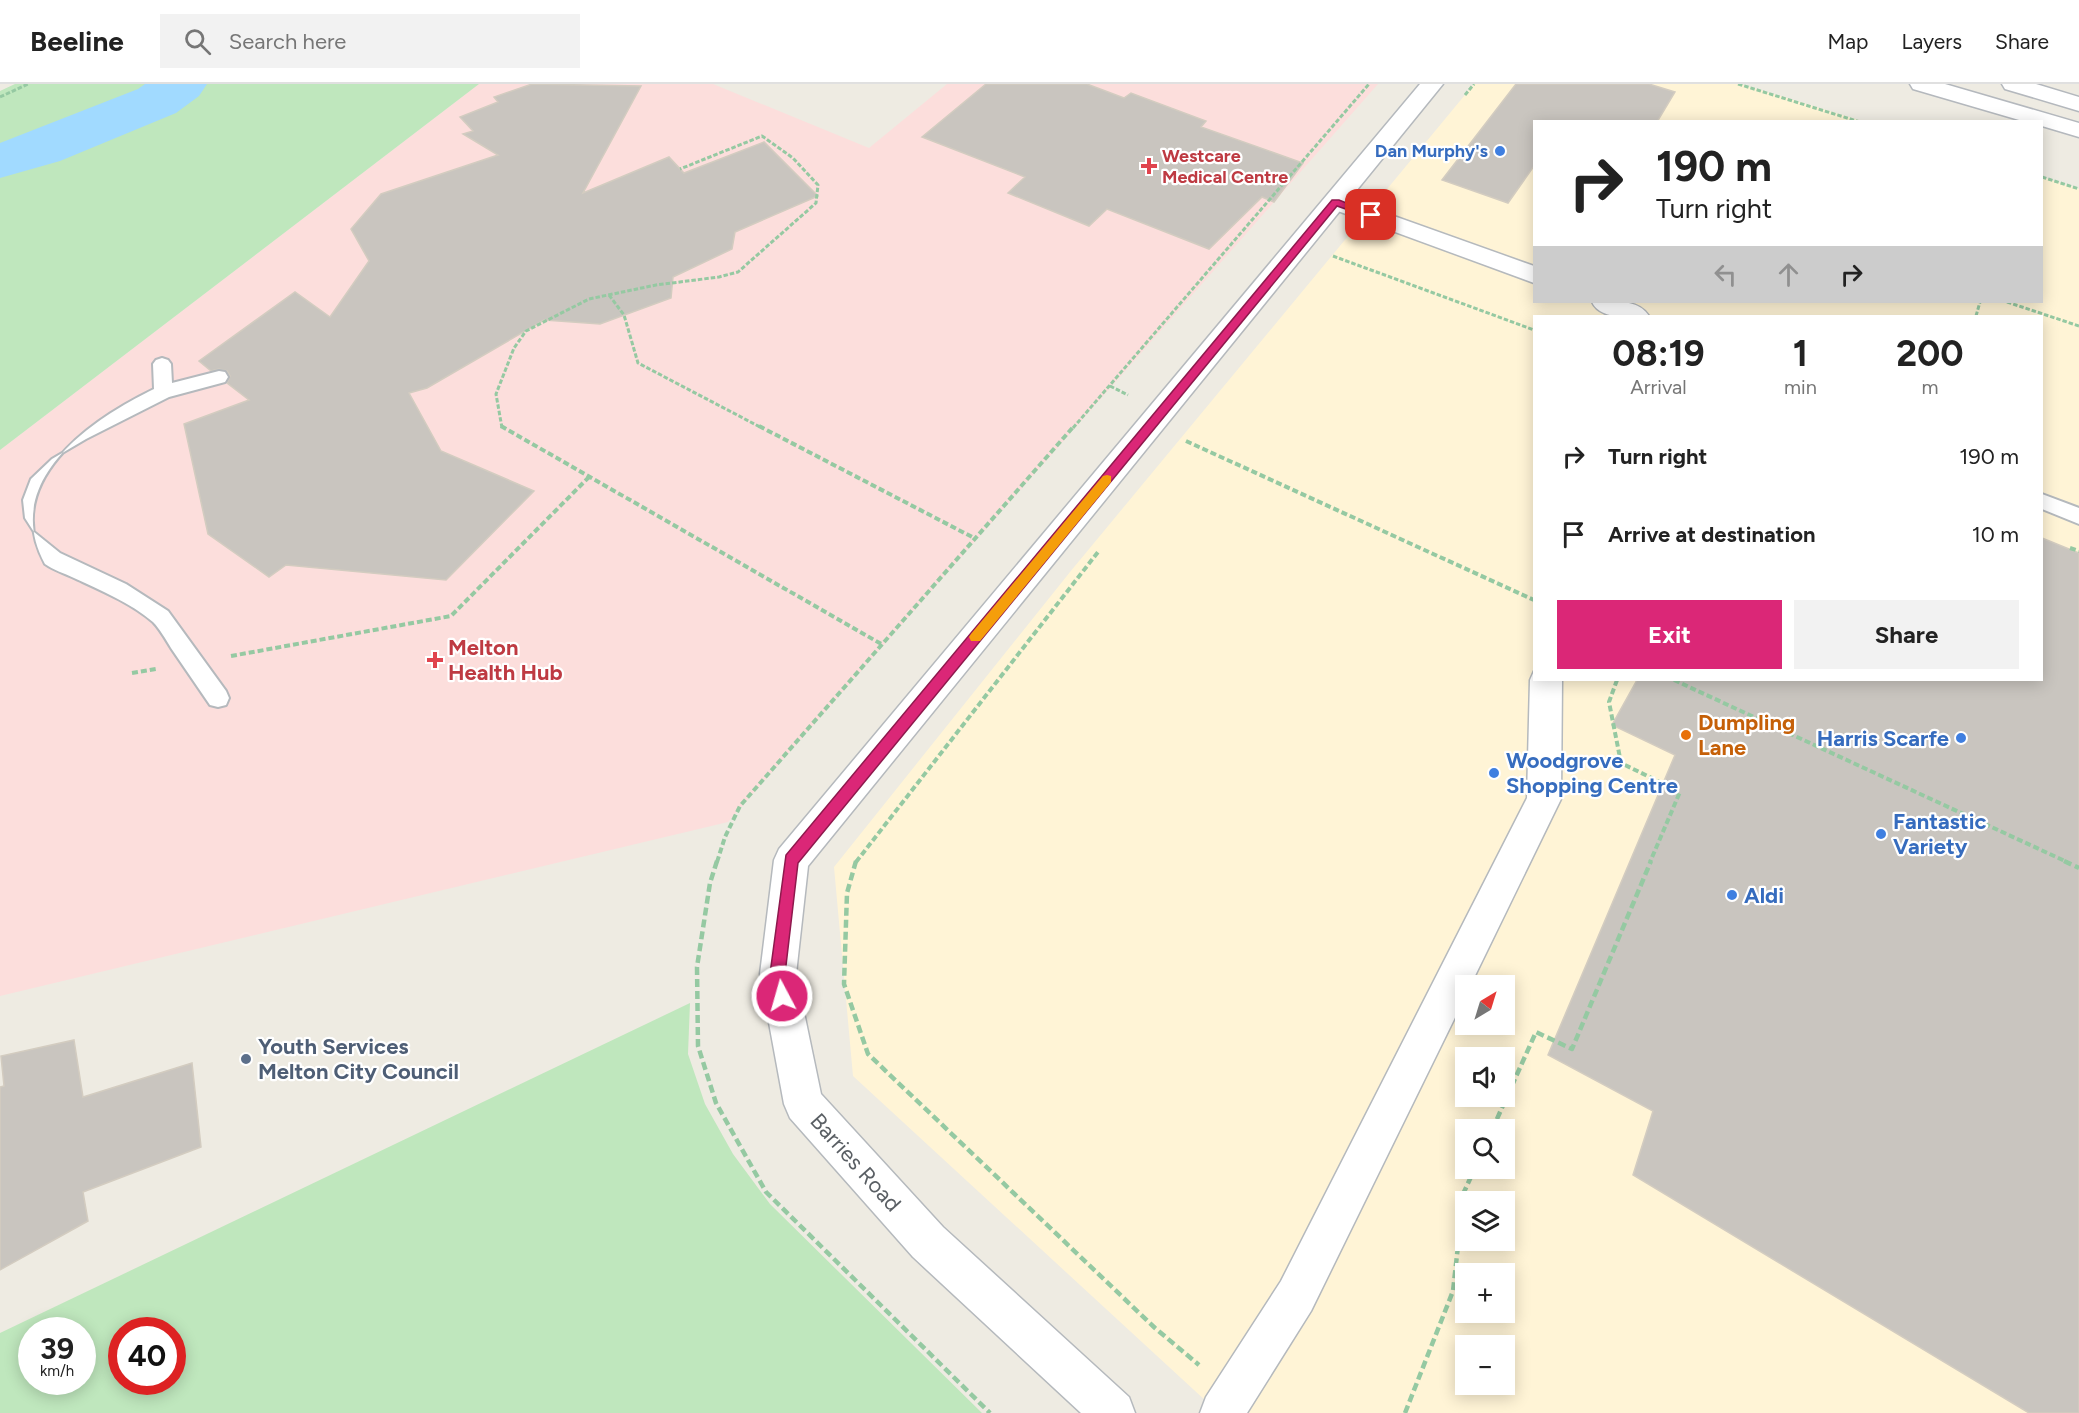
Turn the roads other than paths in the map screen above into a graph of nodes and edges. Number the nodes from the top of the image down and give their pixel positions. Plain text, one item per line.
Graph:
1 (1432, 84) edge
2 (1921, 84) edge
3 (2013, 84) edge
4 (2079, 104) edge
5 (2079, 130) edge
6 (1335, 202) junction
7 (1533, 275) edge
8 (1606, 303) edge
9 (1633, 315) edge
10 (162, 364) dead end
11 (219, 377) dead end
12 (163, 392) junction
13 (2043, 501) edge
14 (2079, 516) edge
15 (1546, 681) edge
16 (218, 698) dead end
17 (1228, 1404) edge
18 (1113, 1413) edge

1 - 6 street, Barries Road
2 - 5 street
3 - 4 street
6 - 7 street
6 - 18 street, Barries Road
8 - 9 street
10 - 12 lane
11 - 12 lane
12 - 16 lane
13 - 14 lane
15 - 17 street

